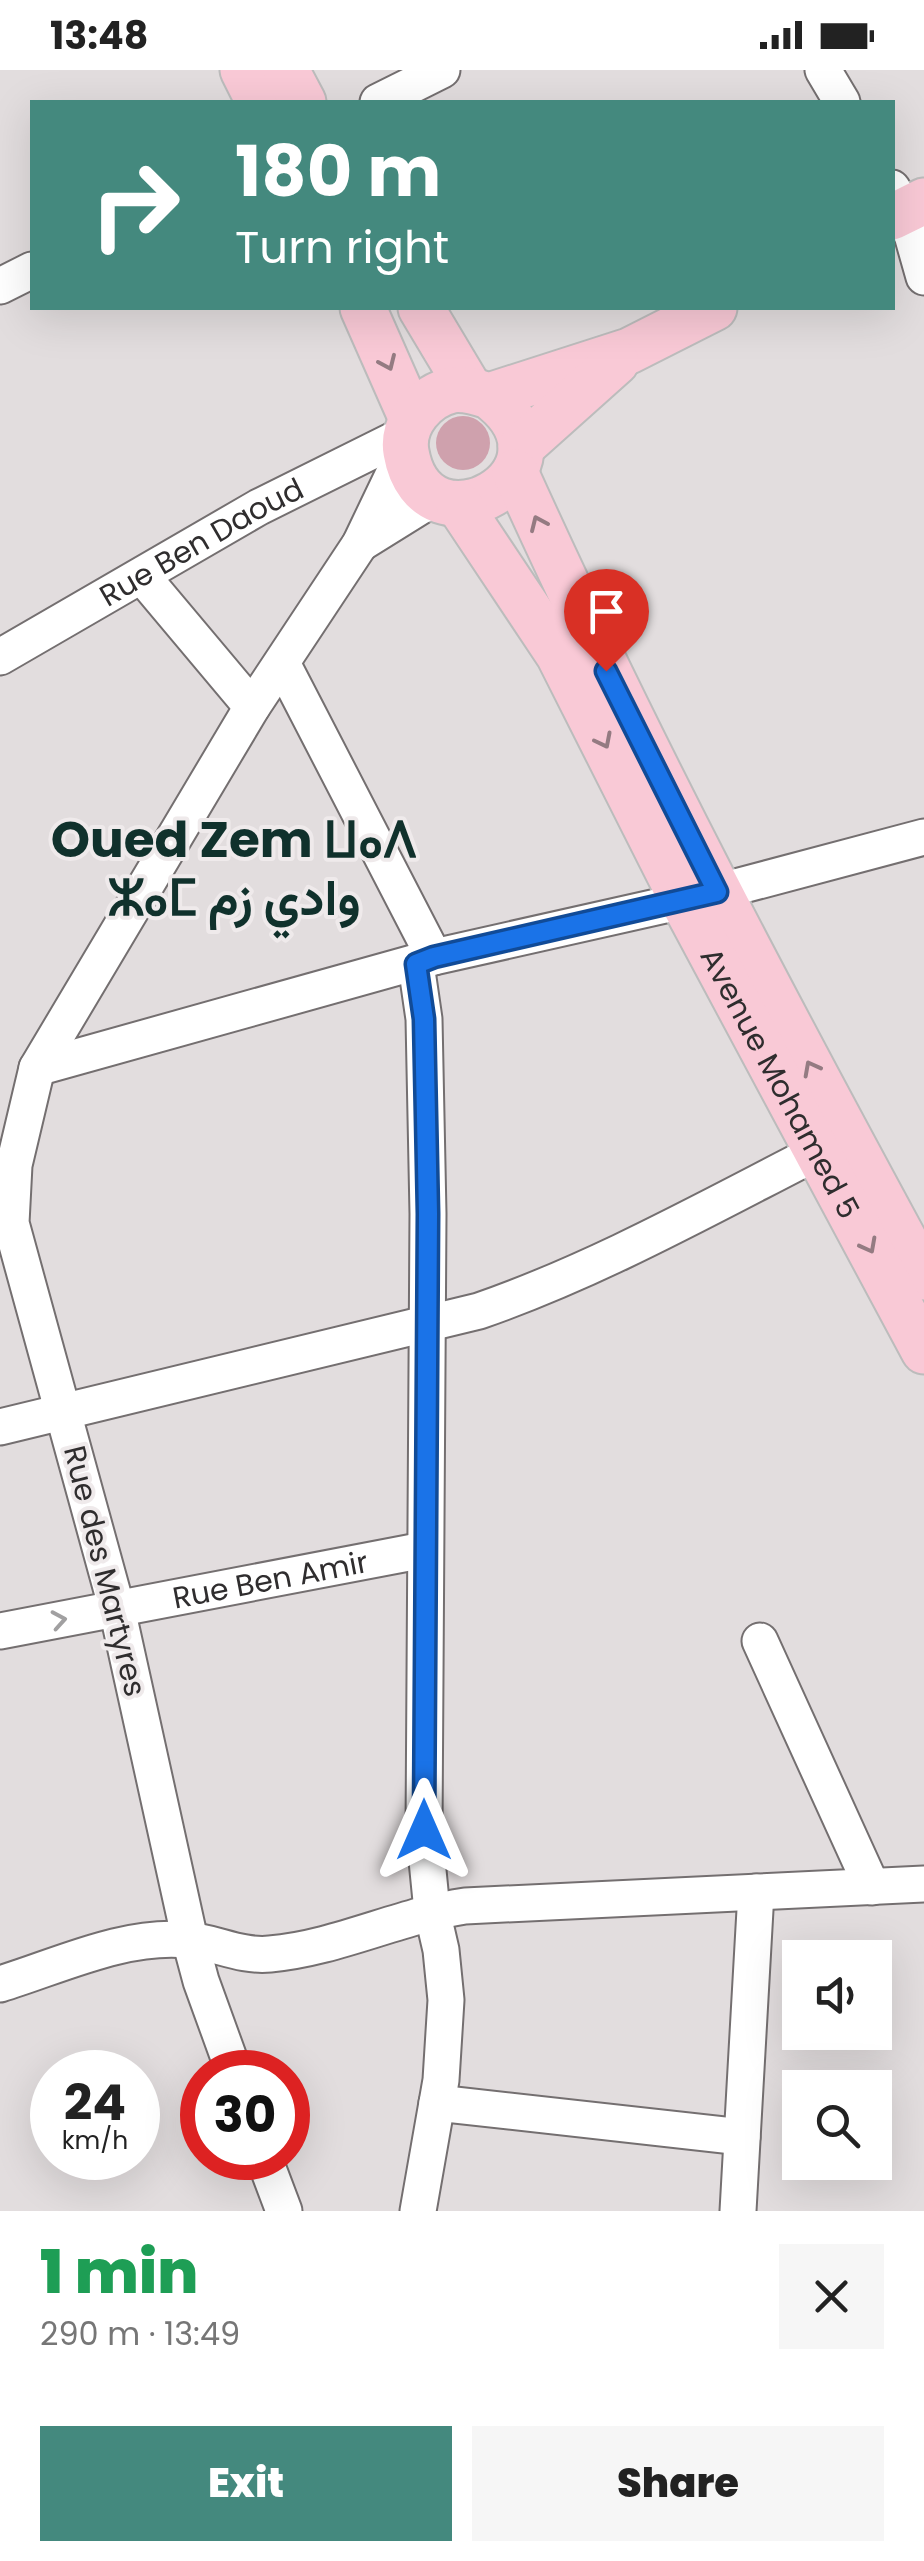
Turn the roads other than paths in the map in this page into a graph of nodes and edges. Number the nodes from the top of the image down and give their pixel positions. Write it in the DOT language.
graph roads {
  1 [pos="242,70"];
  2 [pos="286,70"];
  3 [pos="442,70"];
  4 [pos="823,70"];
  5 [pos="258,100"];
  6 [pos="302,100"];
  7 [pos="382,100"];
  8 [pos="841,100"];
  9 [pos="904,204"];
  10 [pos="30,271"];
  11 [pos="924,276"];
  12 [pos="0,286"];
  13 [pos="364,310"];
  14 [pos="422,310"];
  15 [pos="710,310"];
  16 [pos="629,350"];
  17 [pos="480,393"];
  18 [pos="408,434"];
  19 [pos="518,460"];
  20 [pos="447,501"];
  21 [pos="360,544"];
  22 [pos="142,576"];
  23 [pos="574,646"];
  24 [pos="2,651"];
  25 [pos="282,662"];
  26 [pos="252,707"];
  27 [pos="924,837"];
  28 [pos="700,896"];
  29 [pos="426,960"];
  30 [pos="37,1068"];
  31 [pos="833,1144"];
  32 [pos="924,1276"];
  33 [pos="427,1324"];
  34 [pos="924,1351"];
  35 [pos="65,1412"];
  36 [pos="0,1428"];
  37 [pos="424,1550"];
  38 [pos="117,1609"];
  39 [pos="0,1630"];
  40 [pos="760,1640"];
  41 [pos="924,1884"];
  42 [pos="872,1886"];
  43 [pos="756,1892"];
  44 [pos="432,1911"];
  45 [pos="190,1940"];
  46 [pos="0,1984"];
  47 [pos="227,2050"];
  48 [pos="437,2103"];
  49 [pos="742,2137"];
  50 [pos="272,2180"];
  51 [pos="284,2211"];
  52 [pos="418,2211"];
  53 [pos="738,2211"];
  1 -- 5 [label="main road"];
  2 -- 6 [label="main road"];
  3 -- 7 [label="street"];
  4 -- 8 [label="street"];
  9 -- 11 [label="street"];
  10 -- 12 [label="street"];
  13 -- 18 [label="main road, one-way"];
  14 -- 17 [label="main road"];
  15 -- 16 [label="main road"];
  16 -- 17 [label="main road"];
  16 -- 19 [label="main road"];
  17 -- 18 [label="main road"];
  17 -- 19 [label="main road"];
  18 -- 20 [label="main road"];
  18 -- 21 [label="street, Rue des Martyres"];
  18 -- 22 [label="street, Rue Ben Daoud"];
  19 -- 20 [label="main road"];
  23 -- 19 [label="main road, one-way"];
  20 -- 21 [label="street"];
  20 -- 23 [label="main road"];
  21 -- 25 [label="street, Rue des Martyres"];
  22 -- 24 [label="street, Rue Ben Daoud"];
  22 -- 26 [label="street"];
  23 -- 28 [label="main road, Avenue Mohamed 5"];
  25 -- 26 [label="street, Rue des Martyres"];
  25 -- 29 [label="street"];
  26 -- 30 [label="street, Rue des Martyres"];
  27 -- 28 [label="street"];
  28 -- 29 [label="street"];
  28 -- 31 [label="main road, Avenue Mohamed 5"];
  29 -- 30 [label="street"];
  29 -- 33 [label="street"];
  30 -- 35 [label="street, Rue des Martyres"];
  31 -- 32 [label="main road, Avenue Mohamed 5"];
  31 -- 33 [label="street"];
  31 -- 34 [label="main road, Avenue Mohamed 5, one-way"];
  33 -- 35 [label="street"];
  33 -- 37 [label="street"];
  35 -- 36 [label="street"];
  35 -- 38 [label="street, Rue des Martyres"];
  37 -- 38 [label="street, Rue Ben Amir"];
  37 -- 44 [label="street"];
  39 -- 38 [label="street, Rue Ben Amir, one-way"];
  38 -- 45 [label="street, Rue des Martyres"];
  40 -- 42 [label="street"];
  41 -- 42 [label="street"];
  42 -- 43 [label="street"];
  43 -- 44 [label="street"];
  43 -- 49 [label="street"];
  44 -- 45 [label="street"];
  44 -- 48 [label="street"];
  45 -- 46 [label="street"];
  45 -- 47 [label="street, Rue des Martyres"];
  48 -- 49 [label="street"];
  48 -- 52 [label="street"];
  49 -- 53 [label="street"];
  50 -- 51 [label="street"];
}
